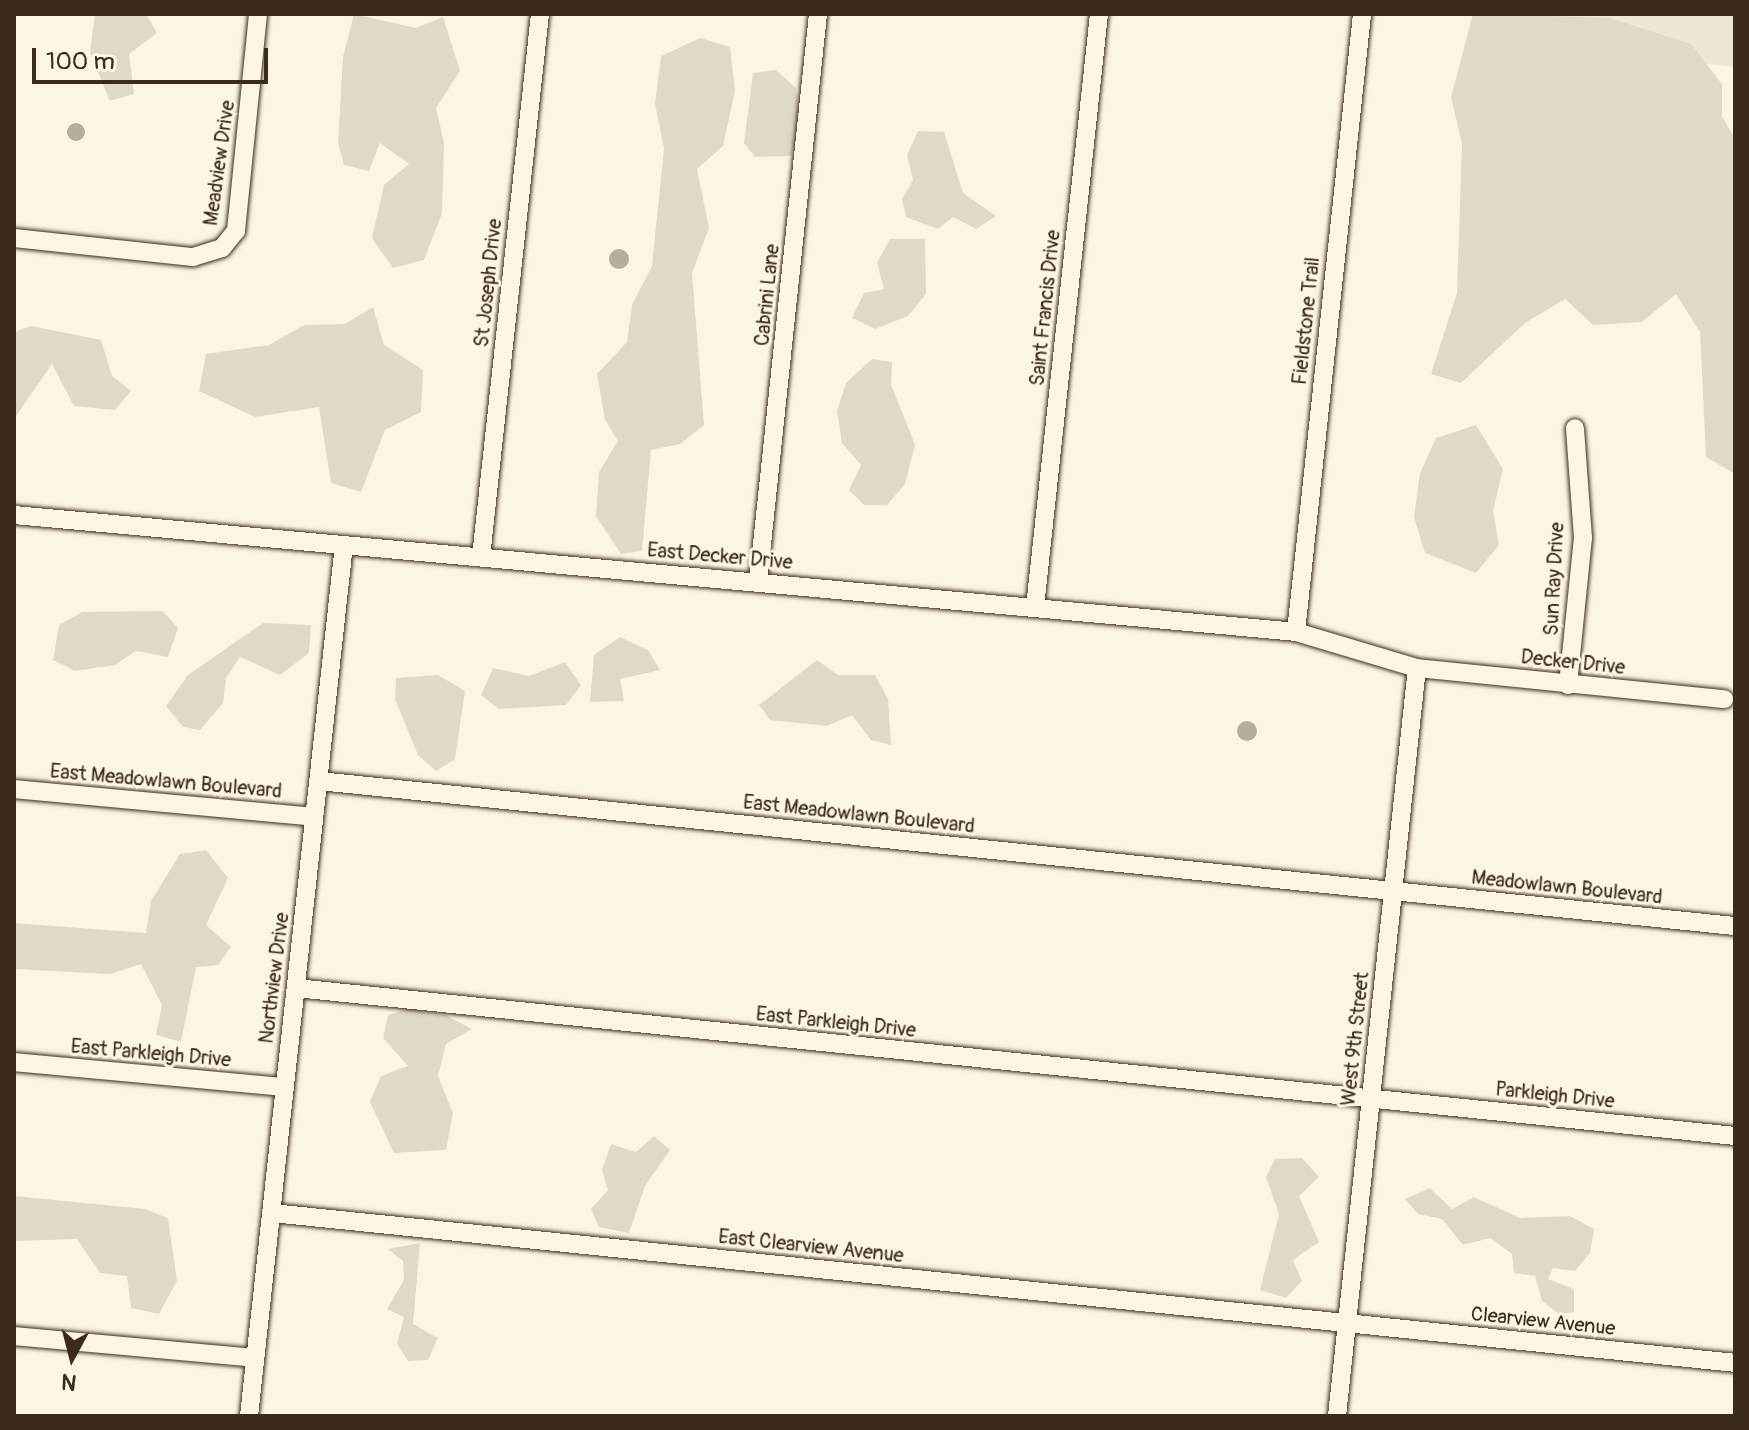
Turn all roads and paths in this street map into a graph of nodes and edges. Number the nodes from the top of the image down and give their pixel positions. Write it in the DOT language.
graph roads {
  1 [pos="258,14"];
  2 [pos="540,14"];
  3 [pos="818,14"];
  4 [pos="1099,14"];
  5 [pos="1362,14"];
  6 [pos="14,238"];
  7 [pos="1575,428"];
  8 [pos="14,515"];
  9 [pos="344,545"];
  10 [pos="481,557"];
  11 [pos="758,582"];
  12 [pos="1035,607"];
  13 [pos="1296,632"];
  14 [pos="1417,668"];
  15 [pos="1568,685"];
  16 [pos="1724,699"];
  17 [pos="319,781"];
  18 [pos="14,789"];
  19 [pos="314,817"];
  20 [pos="1394,890"];
  21 [pos="1735,926"];
  22 [pos="296,988"];
  23 [pos="14,1062"];
  24 [pos="284,1087"];
  25 [pos="1371,1099"];
  26 [pos="1735,1136"];
  27 [pos="272,1213"];
  28 [pos="1346,1323"];
  29 [pos="14,1336"];
  30 [pos="254,1358"];
  31 [pos="1735,1363"];
  32 [pos="249,1416"];
  33 [pos="1337,1416"];
  1 -- 6 [label="street, Meadview Drive"];
  2 -- 10 [label="street, St Joseph Drive"];
  3 -- 11 [label="street, Cabrini Lane"];
  4 -- 12 [label="street, Saint Francis Drive"];
  5 -- 13 [label="street, Fieldstone Trail"];
  7 -- 15 [label="street, Sun Ray Drive"];
  8 -- 9 [label="street, East Decker Drive"];
  9 -- 10 [label="street, East Decker Drive"];
  9 -- 17 [label="street, Northview Drive"];
  10 -- 11 [label="street, East Decker Drive"];
  11 -- 12 [label="street, East Decker Drive"];
  12 -- 13 [label="street, East Decker Drive"];
  13 -- 14 [label="street, East Decker Drive"];
  14 -- 15 [label="street, Decker Drive"];
  14 -- 20 [label="street, West 9th Street"];
  15 -- 16 [label="street, Decker Drive"];
  17 -- 19 [label="street, Northview Drive"];
  17 -- 20 [label="street, East Meadowlawn Boulevard"];
  18 -- 19 [label="street, East Meadowlawn Boulevard"];
  19 -- 22 [label="street, Northview Drive"];
  20 -- 21 [label="street, Meadowlawn Boulevard"];
  20 -- 25 [label="street, West 9th Street"];
  22 -- 24 [label="street, Northview Drive"];
  22 -- 25 [label="street, East Parkleigh Drive"];
  23 -- 24 [label="street, East Parkleigh Drive"];
  24 -- 27 [label="street, Northview Drive"];
  25 -- 26 [label="street, Parkleigh Drive"];
  25 -- 28 [label="street, West 9th Street"];
  27 -- 28 [label="street, East Clearview Avenue"];
  27 -- 30 [label="street, Northview Drive"];
  28 -- 31 [label="street, Clearview Avenue"];
  28 -- 33 [label="street, West 9th Street"];
  29 -- 30 [label="street"];
  30 -- 32 [label="street, Northview Drive"];
}
